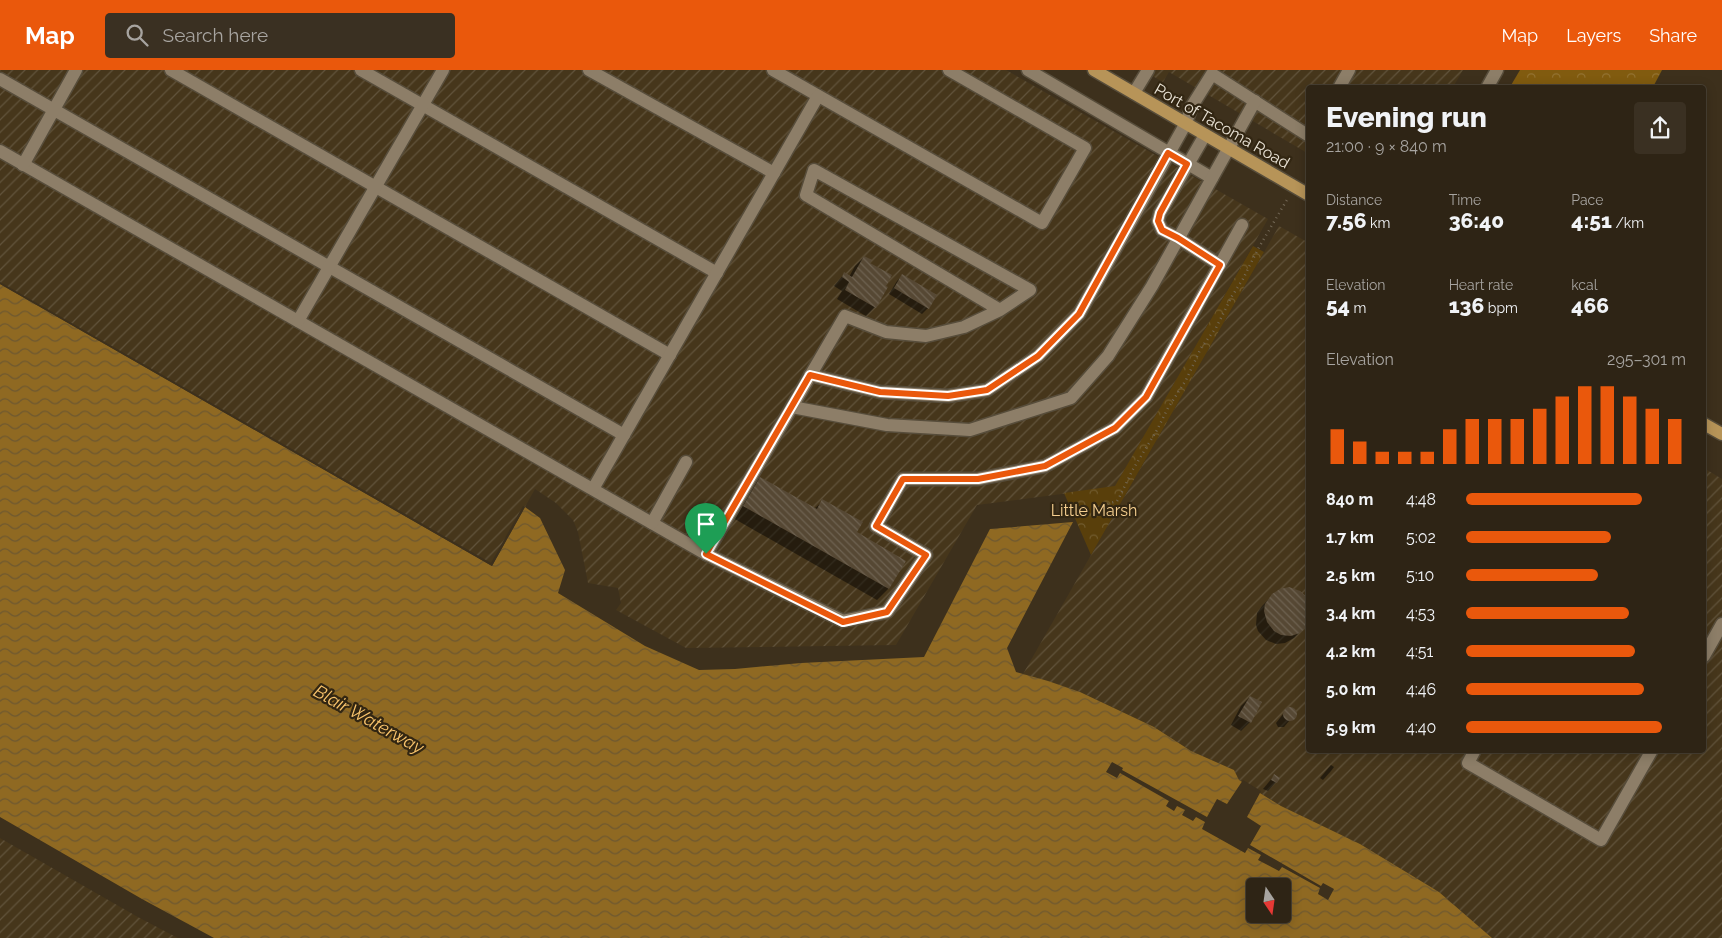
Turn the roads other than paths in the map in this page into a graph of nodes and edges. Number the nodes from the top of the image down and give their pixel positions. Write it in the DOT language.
graph roads {
  1 [pos="76,70"];
  2 [pos="171,70"];
  3 [pos="361,70"];
  4 [pos="442,70"];
  5 [pos="588,70"];
  6 [pos="773,70"];
  7 [pos="949,70"];
  8 [pos="1028,70"];
  9 [pos="1094,70"];
  10 [pos="1148,70"];
  11 [pos="1349,70"];
  12 [pos="1497,70"];
  13 [pos="1213,72"];
  14 [pos="0,79"];
  15 [pos="1341,85"];
  16 [pos="1489,85"];
  17 [pos="1134,93"];
  18 [pos="818,96"];
  19 [pos="1254,101"];
  20 [pos="422,105"];
  21 [pos="54,110"];
  22 [pos="1186,123"];
  23 [pos="1306,134"];
  24 [pos="1205,135"];
  25 [pos="1228,148"];
  26 [pos="0,151"];
  27 [pos="1168,153"];
  28 [pos="23,164"];
  29 [pos="1187,164"];
  30 [pos="774,173"];
  31 [pos="1212,178"];
  32 [pos="375,187"];
  33 [pos="1306,193"];
  34 [pos="1242,225"];
  35 [pos="1178,238"];
  36 [pos="1220,265"];
  37 [pos="330,267"];
  38 [pos="717,273"];
  39 [pos="1000,310"];
  40 [pos="298,321"];
  41 [pos="670,354"];
  42 [pos="810,375"];
  43 [pos="792,407"];
  44 [pos="1706,425"];
  45 [pos="1722,434"];
  46 [pos="624,435"];
  47 [pos="686,462"];
  48 [pos="593,489"];
  49 [pos="652,523"];
  50 [pos="706,554"];
  51 [pos="1722,624"];
  52 [pos="1706,652"];
  53 [pos="1473,753"];
  54 [pos="1650,753"];
  1 -- 21 [label="street"];
  2 -- 32 [label="street"];
  3 -- 20 [label="street"];
  4 -- 20 [label="street"];
  5 -- 30 [label="street"];
  6 -- 18 [label="street"];
  7 -- 18 [label="street"];
  8 -- 27 [label="street"];
  9 -- 17 [label="main road, Port of Tacoma Road"];
  10 -- 17 [label="street"];
  11 -- 15 [label="street"];
  12 -- 16 [label="street"];
  13 -- 19 [label="street"];
  13 -- 22 [label="street"];
  14 -- 21 [label="street"];
  17 -- 22 [label="main road, Port of Tacoma Road"];
  18 -- 30 [label="street"];
  19 -- 23 [label="street"];
  19 -- 25 [label="street"];
  20 -- 32 [label="street"];
  20 -- 38 [label="street"];
  21 -- 28 [label="street"];
  21 -- 37 [label="street"];
  22 -- 24 [label="main road, Port of Tacoma Road"];
  22 -- 27 [label="street"];
  24 -- 25 [label="main road, Port of Tacoma Road"];
  24 -- 29 [label="street"];
  25 -- 31 [label="street"];
  25 -- 33 [label="main road, Port of Tacoma Road"];
  26 -- 28 [label="street"];
  27 -- 29 [label="street"];
  27 -- 42 [label="street"];
  28 -- 40 [label="street"];
  29 -- 31 [label="street"];
  29 -- 35 [label="street"];
  30 -- 38 [label="street"];
  31 -- 35 [label="street"];
  32 -- 37 [label="street"];
  32 -- 41 [label="street"];
  34 -- 36 [label="street"];
  35 -- 36 [label="street"];
  35 -- 43 [label="street"];
  36 -- 50 [label="street"];
  37 -- 40 [label="street"];
  37 -- 46 [label="street"];
  38 -- 41 [label="street"];
  39 -- 39 [label="street"];
  39 -- 42 [label="street"];
  40 -- 48 [label="street"];
  41 -- 46 [label="street"];
  42 -- 43 [label="street"];
  43 -- 50 [label="street"];
  44 -- 45 [label="main road"];
  46 -- 48 [label="street"];
  47 -- 49 [label="street"];
  48 -- 49 [label="street"];
  49 -- 50 [label="street"];
  51 -- 52 [label="street"];
  53 -- 54 [label="street"];
}
